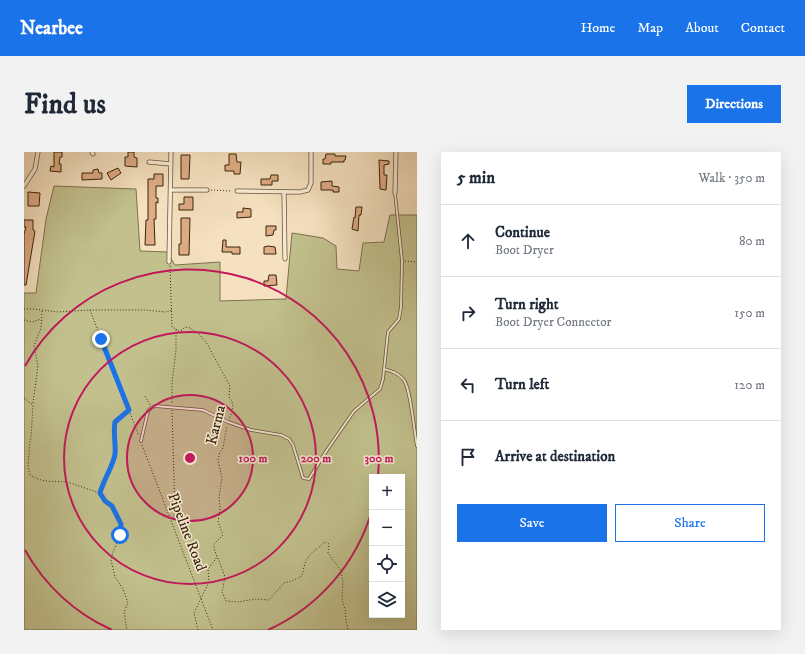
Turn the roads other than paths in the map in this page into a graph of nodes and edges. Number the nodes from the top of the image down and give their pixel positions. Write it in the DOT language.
graph roads {
  1 [pos="38,152"];
  2 [pos="171,152"];
  3 [pos="311,152"];
  4 [pos="396,152"];
  5 [pos="149,162"];
  6 [pos="171,164"];
  7 [pos="24,186"];
  8 [pos="171,190"];
  9 [pos="207,190"];
  10 [pos="237,191"];
  11 [pos="284,192"];
  12 [pos="396,193"];
  13 [pos="285,259"];
  14 [pos="169,262"];
  15 [pos="384,369"];
  16 [pos="141,441"];
  17 [pos="417,446"];
  1 -- 7 [label="street"];
  2 -- 6 [label="street"];
  3 -- 11 [label="street"];
  4 -- 12 [label="street"];
  5 -- 6 [label="street"];
  6 -- 8 [label="street"];
  8 -- 9 [label="street"];
  8 -- 14 [label="street"];
  10 -- 11 [label="street"];
  11 -- 13 [label="street"];
  12 -- 15 [label="lane"];
  15 -- 16 [label="lane"];
  15 -- 17 [label="lane"];
}
